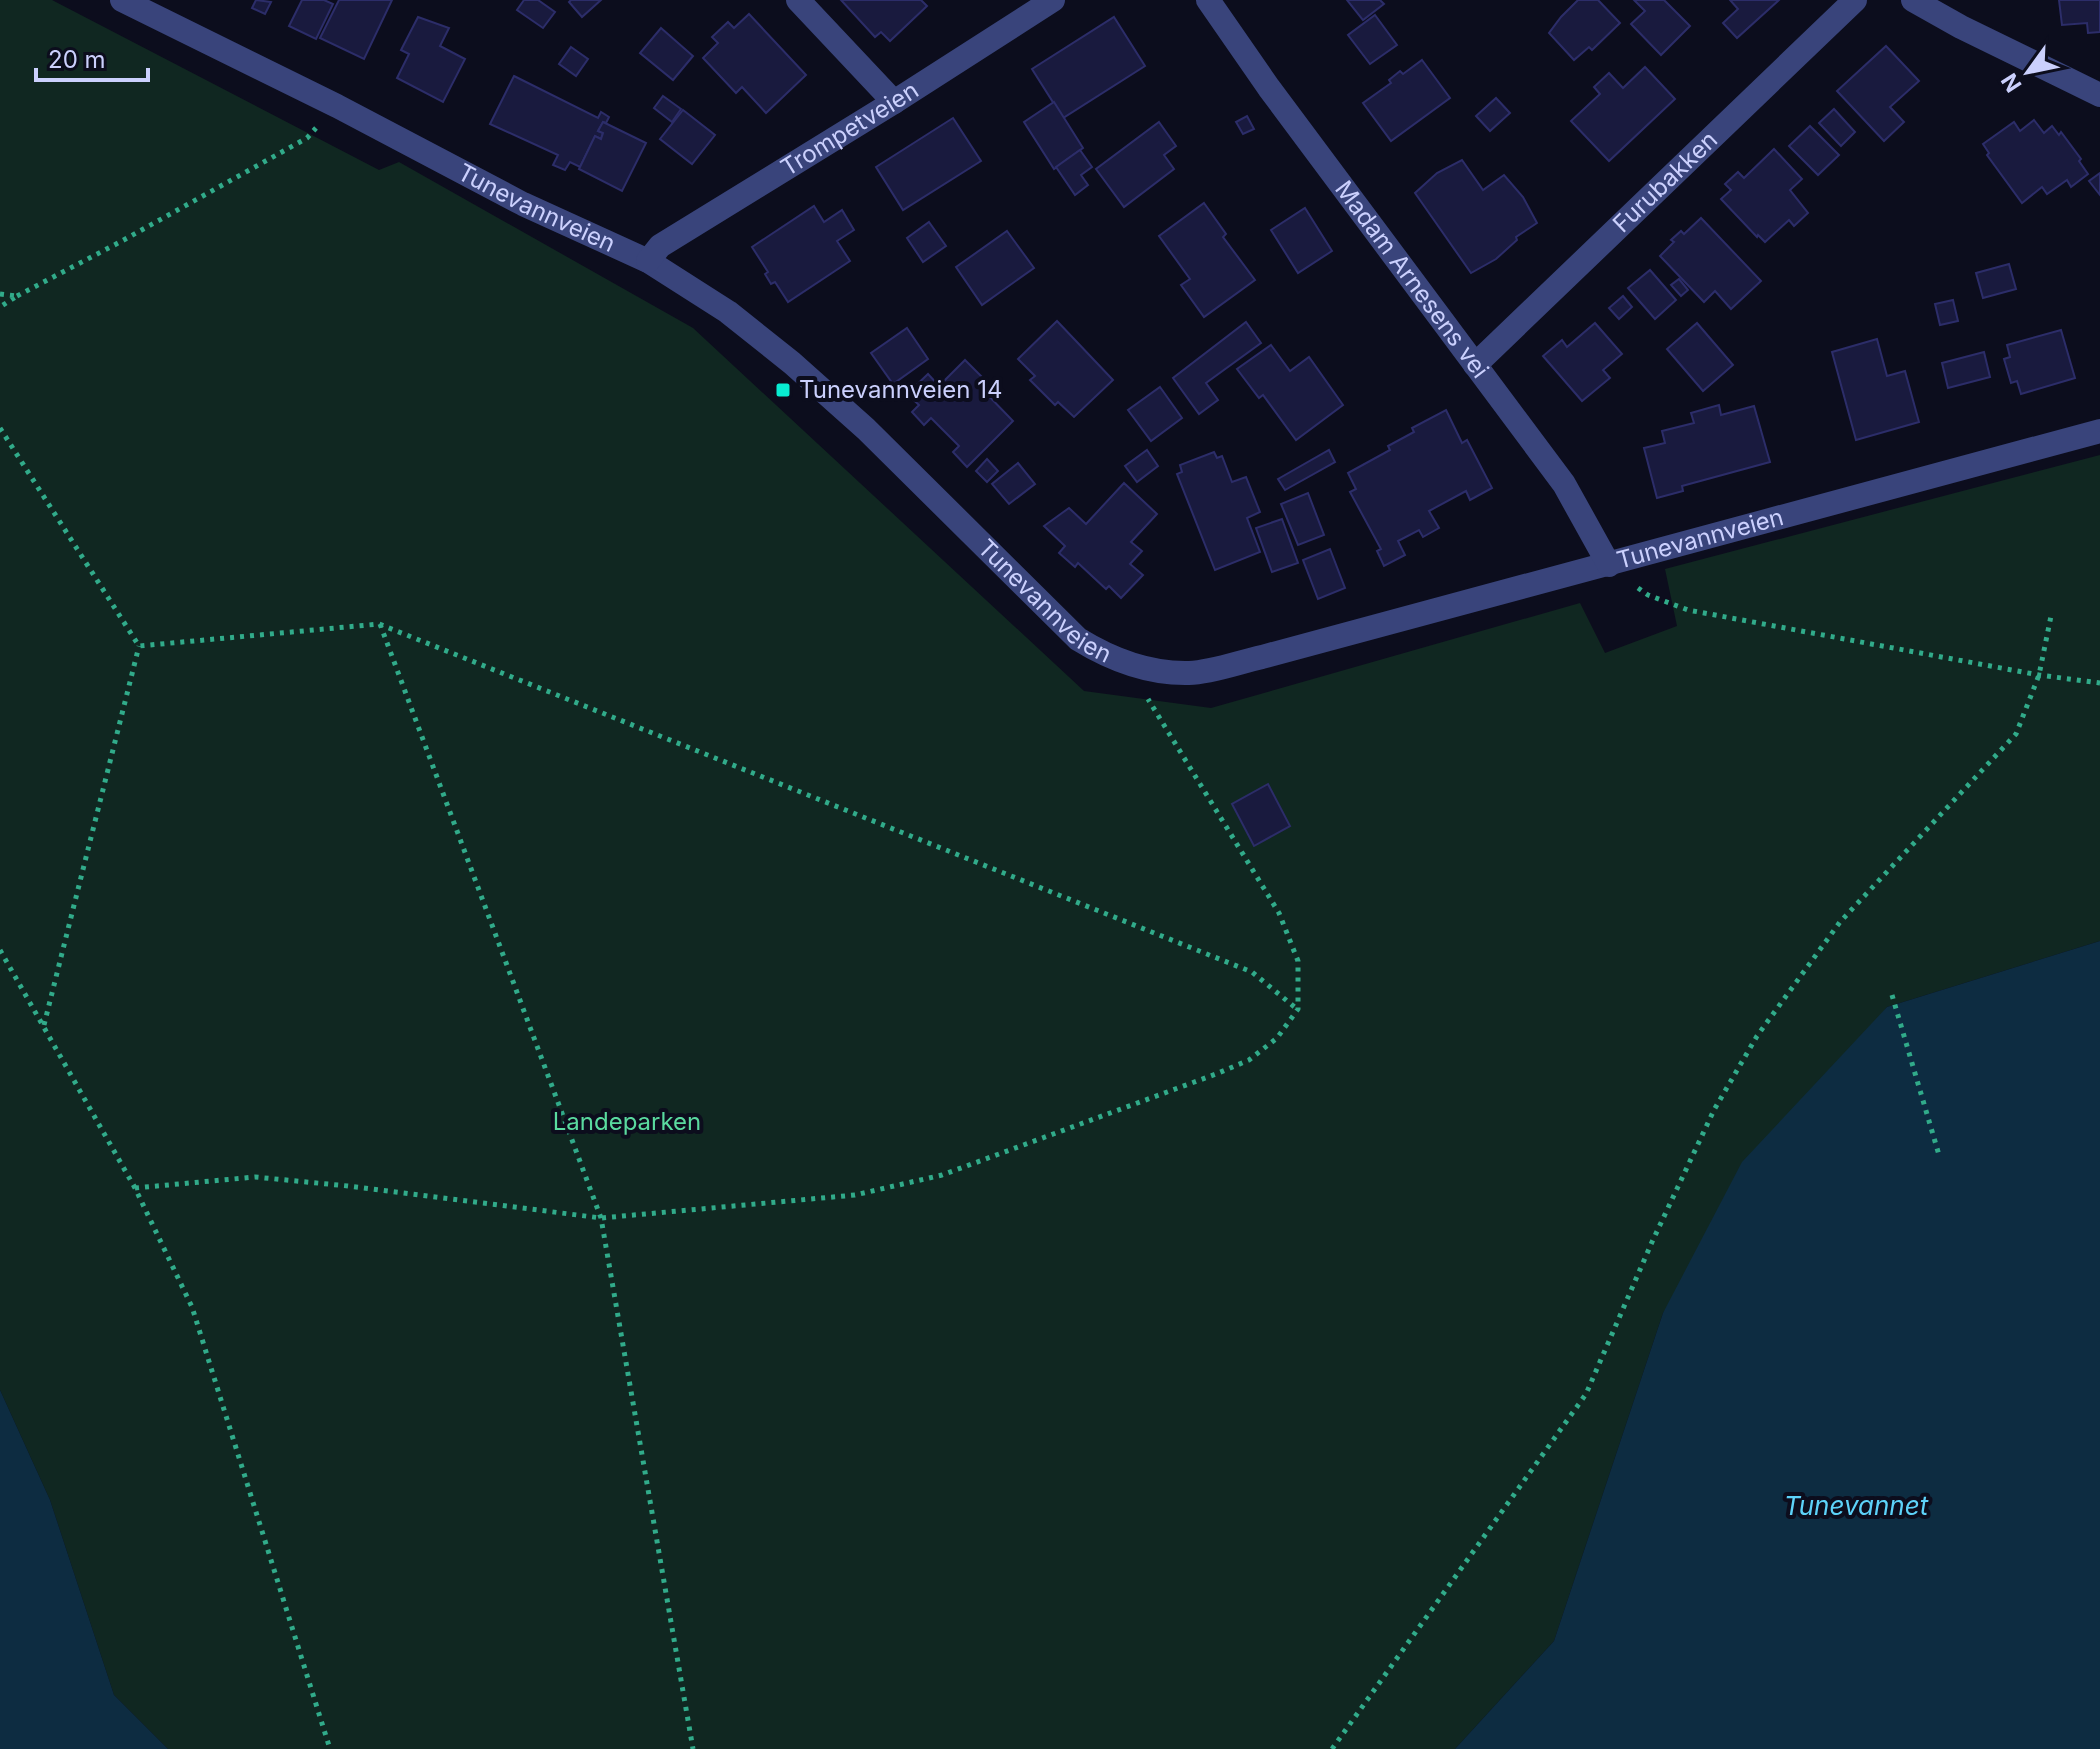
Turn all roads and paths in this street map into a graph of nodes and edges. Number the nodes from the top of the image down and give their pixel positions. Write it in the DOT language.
graph roads {
  1 [pos="122,0"];
  2 [pos="798,0"];
  3 [pos="1053,0"];
  4 [pos="1208,0"];
  5 [pos="1855,0"];
  6 [pos="1913,0"];
  7 [pos="2100,95"];
  8 [pos="894,102"];
  9 [pos="337,106"];
  10 [pos="648,261"];
  11 [pos="0,294"];
  12 [pos="17,296"];
  13 [pos="0,307"];
  14 [pos="1475,365"];
  15 [pos="0,428"];
  16 [pos="2100,431"];
  17 [pos="1609,565"];
  18 [pos="2051,616"];
  19 [pos="379,624"];
  20 [pos="139,646"];
  21 [pos="1126,663"];
  22 [pos="2039,675"];
  23 [pos="2100,683"];
  24 [pos="0,950"];
  25 [pos="1892,995"];
  26 [pos="1298,1009"];
  27 [pos="44,1027"];
  28 [pos="1939,1155"];
  29 [pos="135,1188"];
  30 [pos="601,1218"];
  31 [pos="330,1749"];
  32 [pos="693,1749"];
  33 [pos="1332,1749"];
  1 -- 9 [label="street, Tunevannveien"];
  2 -- 8 [label="street"];
  3 -- 8 [label="street, Trompetveien"];
  4 -- 14 [label="street, Madam Arnesens vei"];
  5 -- 14 [label="street, Furubakken"];
  6 -- 7 [label="street"];
  8 -- 10 [label="street, Trompetveien"];
  9 -- 10 [label="street, Tunevannveien"];
  9 -- 12 [label="path"];
  10 -- 21 [label="street, Tunevannveien"];
  11 -- 12 [label="path"];
  12 -- 13 [label="path"];
  14 -- 17 [label="street, Madam Arnesens vei"];
  15 -- 20 [label="path"];
  16 -- 17 [label="street, Tunevannveien"];
  17 -- 21 [label="street, Tunevannveien"];
  17 -- 22 [label="path"];
  18 -- 22 [label="path"];
  19 -- 20 [label="path"];
  19 -- 26 [label="path"];
  19 -- 30 [label="path"];
  20 -- 27 [label="path"];
  21 -- 26 [label="path"];
  22 -- 23 [label="path"];
  22 -- 33 [label="path"];
  24 -- 27 [label="path"];
  25 -- 28 [label="path"];
  26 -- 30 [label="path"];
  27 -- 29 [label="path"];
  29 -- 30 [label="path"];
  29 -- 31 [label="path"];
  30 -- 32 [label="path"];
}
